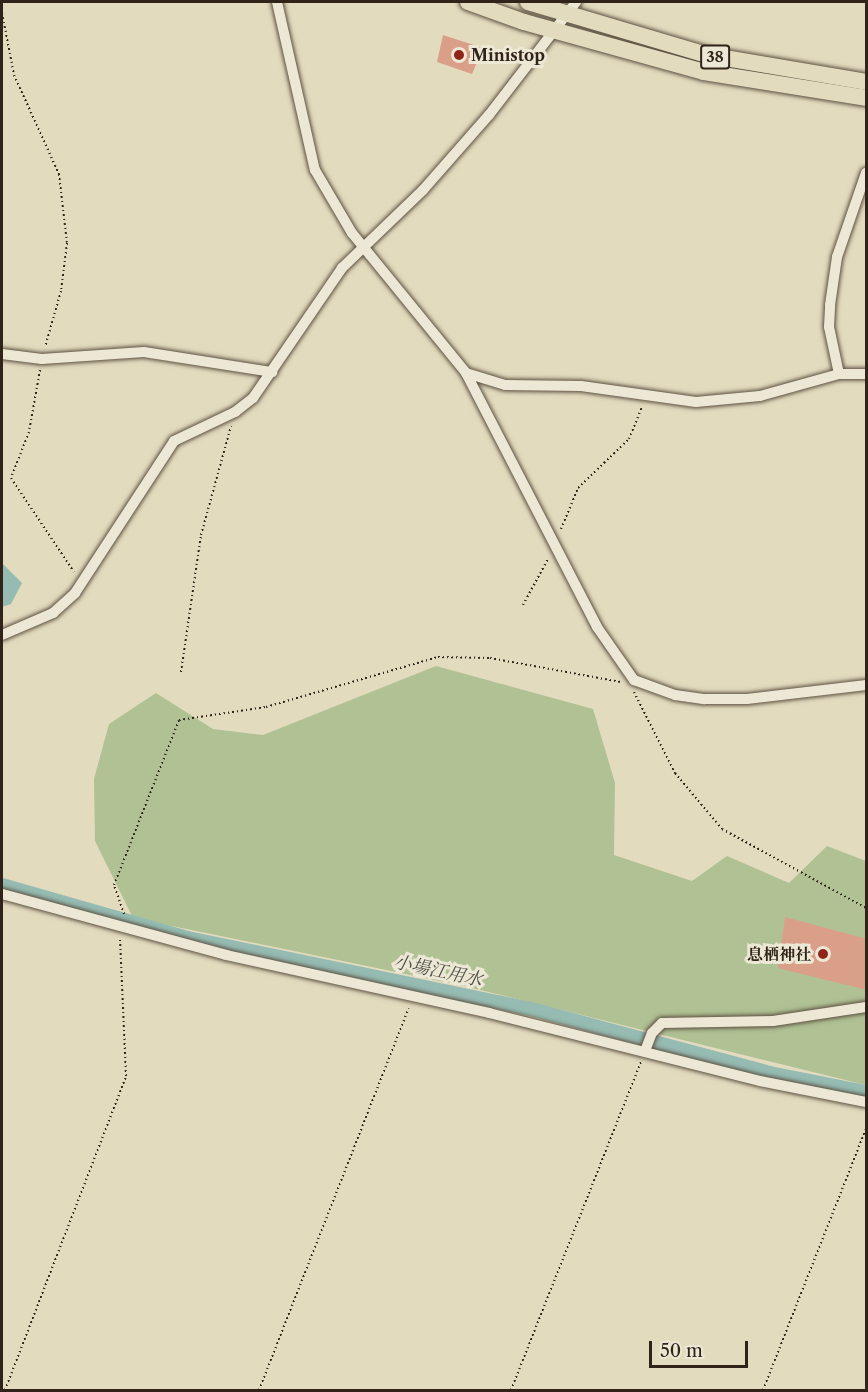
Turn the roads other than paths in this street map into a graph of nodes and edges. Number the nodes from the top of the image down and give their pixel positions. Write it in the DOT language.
graph roads {
  1 [pos="277,2"];
  2 [pos="468,2"];
  3 [pos="528,2"];
  4 [pos="572,8"];
  5 [pos="552,30"];
  6 [pos="867,82"];
  7 [pos="867,98"];
  8 [pos="867,173"];
  9 [pos="363,245"];
  10 [pos="2,354"];
  11 [pos="272,372"];
  12 [pos="466,373"];
  13 [pos="839,374"];
  14 [pos="867,374"];
  15 [pos="2,635"];
  16 [pos="867,685"];
  17 [pos="2,894"];
  18 [pos="867,1007"];
  19 [pos="646,1048"];
  20 [pos="867,1102"];
  1 -- 9 [label="street"];
  2 -- 5 [label="main road, 38"];
  3 -- 4 [label="main road, 38"];
  4 -- 5 [label="street"];
  4 -- 6 [label="main road, 38"];
  5 -- 7 [label="main road, 38"];
  5 -- 9 [label="street"];
  8 -- 13 [label="street"];
  9 -- 11 [label="street"];
  9 -- 12 [label="street"];
  10 -- 11 [label="street"];
  11 -- 15 [label="street"];
  12 -- 13 [label="street"];
  12 -- 16 [label="street"];
  13 -- 14 [label="street"];
  17 -- 19 [label="street"];
  18 -- 19 [label="street"];
  19 -- 20 [label="street"];
}
